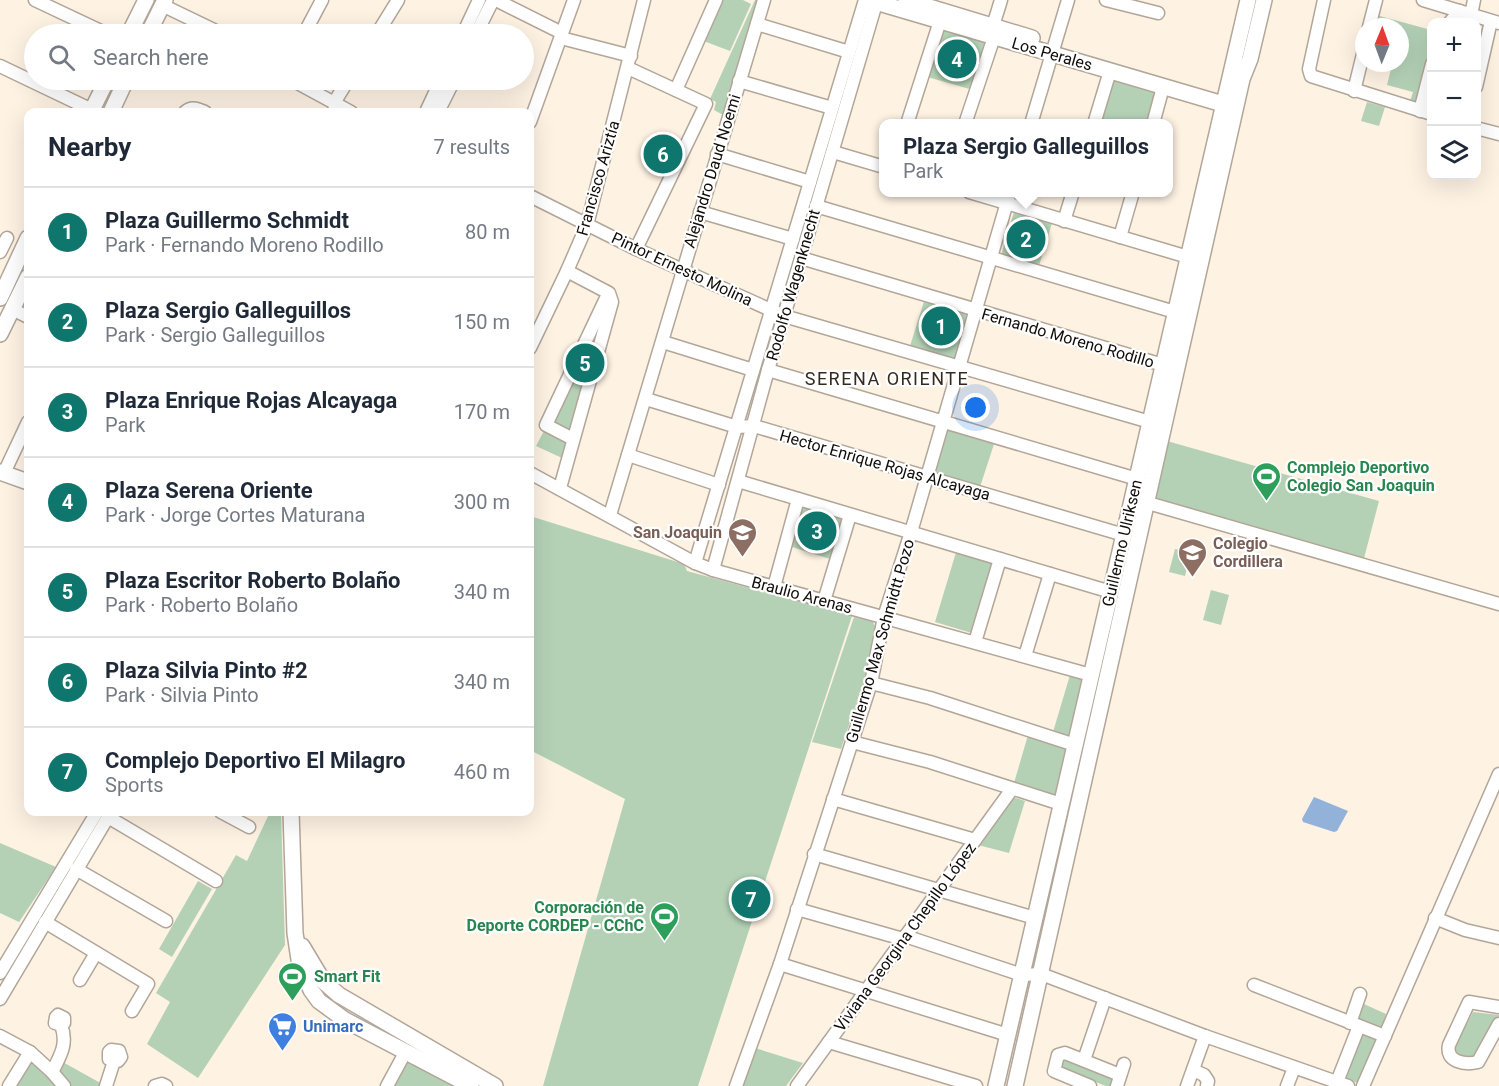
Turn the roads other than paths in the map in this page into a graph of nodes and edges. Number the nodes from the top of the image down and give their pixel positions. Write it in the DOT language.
graph roads {
  1 [pos="35,0"];
  2 [pos="146,0"];
  3 [pos="322,0"];
  4 [pos="398,0"];
  5 [pos="479,0"];
  6 [pos="495,0"];
  7 [pos="574,0"];
  8 [pos="644,0"];
  9 [pos="716,0"];
  10 [pos="764,0"];
  11 [pos="906,0"];
  12 [pos="1000,0"];
  13 [pos="1068,0"];
  14 [pos="1106,0"];
  15 [pos="1248,0"];
  16 [pos="1264,0"];
  17 [pos="1324,0"];
  18 [pos="1376,0"];
  19 [pos="1424,0"];
  20 [pos="1474,0"];
  21 [pos="872,1"];
  22 [pos="163,3"];
  23 [pos="937,10"];
  24 [pos="1158,13"];
  25 [pos="1465,13"];
  26 [pos="1371,18"];
  27 [pos="1457,18"];
  28 [pos="1495,22"];
  29 [pos="86,24"];
  30 [pos="134,24"];
  31 [pos="153,24"];
  32 [pos="203,24"];
  33 [pos="309,24"];
  34 [pos="382,24"];
  35 [pos="468,24"];
  36 [pos="482,24"];
  37 [pos="757,24"];
  38 [pos="993,31"];
  39 [pos="561,35"];
  40 [pos="1054,49"];
  41 [pos="849,52"];
  42 [pos="629,62"];
  43 [pos="0,66"];
  44 [pos="1110,71"];
  45 [pos="1359,72"];
  46 [pos="1430,72"];
  47 [pos="1480,72"];
  48 [pos="24,78"];
  49 [pos="739,81"];
  50 [pos="1163,87"];
  51 [pos="49,90"];
  52 [pos="102,90"];
  53 [pos="121,90"];
  54 [pos="306,90"];
  55 [pos="341,90"];
  56 [pos="436,90"];
  57 [pos="449,90"];
  58 [pos="676,90"];
  59 [pos="1354,91"];
  60 [pos="1230,101"];
  61 [pos="86,108"];
  62 [pos="93,108"];
  63 [pos="113,108"];
  64 [pos="333,108"];
  65 [pos="334,108"];
  66 [pos="428,108"];
  67 [pos="440,108"];
  68 [pos="832,108"];
  69 [pos="534,111"];
  70 [pos="1426,112"];
  71 [pos="908,119"];
  72 [pos="966,119"];
  73 [pos="1032,119"];
  74 [pos="1095,119"];
  75 [pos="1154,119"];
  76 [pos="1481,129"];
  77 [pos="1499,134"];
  78 [pos="833,152"];
  79 [pos="717,154"];
  80 [pos="879,166"];
  81 [pos="810,182"];
  82 [pos="1072,197"];
  83 [pos="1131,197"];
  84 [pos="534,198"];
  85 [pos="1008,198"];
  86 [pos="816,206"];
  87 [pos="700,212"];
  88 [pos="1065,221"];
  89 [pos="587,225"];
  90 [pos="1120,237"];
  91 [pos="7,238"];
  92 [pos="793,239"];
  93 [pos="24,247"];
  94 [pos="636,249"];
  95 [pos="0,252"];
  96 [pos="1188,257"];
  97 [pos="801,258"];
  98 [pos="992,258"];
  99 [pos="682,270"];
  100 [pos="567,271"];
  101 [pos="24,286"];
  102 [pos="609,293"];
  103 [pos="0,298"];
  104 [pos="12,309"];
  105 [pos="771,311"];
  106 [pos="976,311"];
  107 [pos="1175,312"];
  108 [pos="24,315"];
  109 [pos="784,316"];
  110 [pos="0,334"];
  111 [pos="534,340"];
  112 [pos="663,342"];
  113 [pos="1163,365"];
  114 [pos="959,366"];
  115 [pos="753,370"];
  116 [pos="768,370"];
  117 [pos="646,399"];
  118 [pos="942,422"];
  119 [pos="1150,422"];
  120 [pos="754,426"];
  121 [pos="736,427"];
  122 [pos="24,430"];
  123 [pos="573,439"];
  124 [pos="628,455"];
  125 [pos="2,473"];
  126 [pos="534,474"];
  127 [pos="927,478"];
  128 [pos="1137,479"];
  129 [pos="24,481"];
  130 [pos="738,482"];
  131 [pos="719,485"];
  132 [pos="560,488"];
  133 [pos="798,499"];
  134 [pos="1148,503"];
  135 [pos="610,515"];
  136 [pos="850,515"];
  137 [pos="911,532"];
  138 [pos="1124,535"];
  139 [pos="1000,559"];
  140 [pos="695,563"];
  141 [pos="713,570"];
  142 [pos="1050,574"];
  143 [pos="774,587"];
  144 [pos="1111,592"];
  145 [pos="824,601"];
  146 [pos="1499,604"];
  147 [pos="884,617"];
  148 [pos="975,642"];
  149 [pos="1025,656"];
  150 [pos="1091,675"];
  151 [pos="871,683"];
  152 [pos="852,742"];
  153 [pos="1075,745"];
  154 [pos="1499,774"];
  155 [pos="1012,789"];
  156 [pos="833,799"];
  157 [pos="1061,804"];
  158 [pos="103,816"];
  159 [pos="103,816"];
  160 [pos="110,816"];
  161 [pos="228,816"];
  162 [pos="291,816"];
  163 [pos="249,827"];
  164 [pos="975,840"];
  165 [pos="814,854"];
  166 [pos="76,869"];
  167 [pos="216,881"];
  168 [pos="940,889"];
  169 [pos="797,909"];
  170 [pos="1035,918"];
  171 [pos="1435,918"];
  172 [pos="166,921"];
  173 [pos="45,922"];
  174 [pos="295,933"];
  175 [pos="904,937"];
  176 [pos="1499,939"];
  177 [pos="5,952"];
  178 [pos="96,953"];
  179 [pos="780,964"];
  180 [pos="0,973"];
  181 [pos="1041,974"];
  182 [pos="1022,975"];
  183 [pos="80,980"];
  184 [pos="1254,985"];
  185 [pos="867,989"];
  186 [pos="1360,994"];
  187 [pos="1105,998"];
  188 [pos="0,999"];
  189 [pos="1499,1007"];
  190 [pos="132,1011"];
  191 [pos="1499,1024"];
  192 [pos="62,1025"];
  193 [pos="1355,1025"];
  194 [pos="1008,1035"];
  195 [pos="0,1036"];
  196 [pos="1205,1036"];
  197 [pos="1385,1036"];
  198 [pos="829,1042"];
  199 [pos="406,1051"];
  200 [pos="30,1052"];
  201 [pos="1084,1060"];
  202 [pos="114,1061"];
  203 [pos="1294,1068"];
  204 [pos="1193,1070"];
  205 [pos="52,1072"];
  206 [pos="1120,1075"];
  207 [pos="1342,1084"];
  208 [pos="9,1086"];
  209 [pos="64,1086"];
  210 [pos="106,1086"];
  211 [pos="156,1086"];
  212 [pos="166,1086"];
  213 [pos="387,1086"];
  214 [pos="471,1086"];
  215 [pos="495,1086"];
  216 [pos="736,1086"];
  217 [pos="797,1086"];
  218 [pos="976,1086"];
  219 [pos="996,1086"];
  220 [pos="1015,1086"];
  221 [pos="1090,1086"];
  222 [pos="1187,1086"];
  223 [pos="1207,1086"];
  224 [pos="1287,1086"];
  225 [pos="1363,1086"];
  1 -- 29 [label="street"];
  2 -- 30 [label="main road"];
  3 -- 33 [label="street"];
  4 -- 34 [label="street"];
  5 -- 35 [label="street"];
  6 -- 36 [label="street"];
  6 -- 39 [label="street"];
  7 -- 39 [label="street"];
  8 -- 42 [label="street, Francisco Ariztía"];
  9 -- 58 [label="street"];
  10 -- 37 [label="street, Alejandro Daud Noemi"];
  11 -- 23 [label="main road, Los Perales"];
  12 -- 38 [label="street"];
  13 -- 40 [label="street"];
  14 -- 24 [label="street"];
  15 -- 60 [label="main road, Guillermo Ulriksen"];
  16 -- 60 [label="main road, Guillermo Ulriksen"];
  17 -- 59 [label="street"];
  18 -- 26 [label="street"];
  19 -- 25 [label="street"];
  20 -- 25 [label="street"];
  21 -- 23 [label="main road, Los Perales"];
  21 -- 41 [label="street, Rodolfo Wagenknecht"];
  21 -- 78 [label="street, Rodolfo Wagenknecht"];
  22 -- 31 [label="main road"];
  22 -- 32 [label="street"];
  23 -- 38 [label="main road, Los Perales"];
  23 -- 71 [label="street"];
  25 -- 27 [label="street"];
  25 -- 28 [label="street"];
  28 -- 47 [label="street"];
  37 -- 41 [label="street"];
  37 -- 49 [label="street, Alejandro Daud Noemi"];
  38 -- 40 [label="main road, Los Perales"];
  38 -- 72 [label="street"];
  39 -- 42 [label="street"];
  39 -- 69 [label="street"];
  40 -- 44 [label="main road, Los Perales"];
  40 -- 60 [label="main road, Los Perales"];
  40 -- 73 [label="street"];
  41 -- 68 [label="street, Rodolfo Wagenknecht"];
  42 -- 58 [label="street"];
  42 -- 89 [label="street, Francisco Ariztía"];
  43 -- 48 [label="street"];
  44 -- 50 [label="main road, Los Perales"];
  44 -- 74 [label="street"];
  45 -- 59 [label="street"];
  46 -- 70 [label="street"];
  49 -- 68 [label="street"];
  49 -- 79 [label="street, Alejandro Daud Noemi"];
  50 -- 60 [label="main road, Los Perales"];
  50 -- 75 [label="street"];
  51 -- 61 [label="street"];
  52 -- 62 [label="main road"];
  53 -- 63 [label="main road"];
  54 -- 64 [label="street"];
  55 -- 65 [label="street"];
  56 -- 66 [label="street"];
  57 -- 67 [label="street"];
  58 -- 94 [label="street"];
  59 -- 70 [label="street"];
  60 -- 96 [label="main road, Guillermo Ulriksen"];
  60 -- 134 [label="main road, Guillermo Ulriksen"];
  68 -- 81 [label="street, Rodolfo Wagenknecht"];
  76 -- 77 [label="street"];
  78 -- 80 [label="street"];
  78 -- 86 [label="street, Rodolfo Wagenknecht"];
  79 -- 81 [label="street"];
  79 -- 87 [label="street, Alejandro Daud Noemi"];
  81 -- 92 [label="street, Rodolfo Wagenknecht"];
  82 -- 88 [label="street"];
  83 -- 90 [label="street"];
  84 -- 89 [label="street, Pintor Ernesto Molina"];
  85 -- 88 [label="street"];
  85 -- 98 [label="street, Guillermo Max Schmidtt Pozo"];
  86 -- 97 [label="street, Rodolfo Wagenknecht"];
  86 -- 98 [label="street"];
  87 -- 92 [label="street"];
  87 -- 99 [label="street, Alejandro Daud Noemi"];
  88 -- 90 [label="street"];
  89 -- 94 [label="street, Pintor Ernesto Molina"];
  89 -- 100 [label="street, Francisco Ariztía"];
  90 -- 96 [label="street"];
  91 -- 95 [label="street"];
  92 -- 105 [label="street, Rodolfo Wagenknecht"];
  93 -- 103 [label="main road"];
  94 -- 99 [label="street, Pintor Ernesto Molina"];
  96 -- 107 [label="main road, Guillermo Ulriksen"];
  97 -- 106 [label="street, Fernando Moreno Rodillo"];
  97 -- 109 [label="street, Rodolfo Wagenknecht"];
  98 -- 106 [label="street, Guillermo Max Schmidtt Pozo"];
  98 -- 107 [label="street"];
  99 -- 105 [label="street, Pintor Ernesto Molina"];
  99 -- 112 [label="street, Alejandro Daud Noemi"];
  100 -- 102 [label="street"];
  100 -- 111 [label="street, Francisco Ariztía"];
  101 -- 104 [label="main road"];
  102 -- 123 [label="street"];
  102 -- 123 [label="street"];
  104 -- 108 [label="street"];
  104 -- 110 [label="main road"];
  105 -- 109 [label="street, Pintor Ernesto Molina"];
  105 -- 115 [label="street, Rodolfo Wagenknecht"];
  106 -- 113 [label="street, Fernando Moreno Rodillo"];
  106 -- 114 [label="street, Guillermo Max Schmidtt Pozo"];
  107 -- 113 [label="main road, Guillermo Ulriksen"];
  109 -- 114 [label="street, Pintor Ernesto Molina"];
  109 -- 116 [label="street, Rodolfo Wagenknecht"];
  112 -- 115 [label="street"];
  112 -- 117 [label="street, Alejandro Daud Noemi"];
  113 -- 119 [label="main road, Guillermo Ulriksen"];
  114 -- 118 [label="street, Guillermo Max Schmidtt Pozo"];
  114 -- 119 [label="street, Pintor Ernesto Molina"];
  115 -- 121 [label="street, Rodolfo Wagenknecht"];
  116 -- 118 [label="street"];
  116 -- 120 [label="street, Rodolfo Wagenknecht"];
  117 -- 121 [label="street, Hector Enrique Rojas Alcayaga"];
  117 -- 124 [label="street, Alejandro Daud Noemi"];
  118 -- 127 [label="street, Guillermo Max Schmidtt Pozo"];
  118 -- 128 [label="street"];
  119 -- 128 [label="main road, Guillermo Ulriksen"];
  120 -- 121 [label="street, Hector Enrique Rojas Alcayaga"];
  120 -- 127 [label="street, Hector Enrique Rojas Alcayaga"];
  120 -- 130 [label="street, Rodolfo Wagenknecht"];
  121 -- 131 [label="street, Rodolfo Wagenknecht"];
  122 -- 125 [label="street"];
  123 -- 132 [label="street"];
  124 -- 131 [label="street"];
  124 -- 135 [label="street, Alejandro Daud Noemi"];
  125 -- 129 [label="main road"];
  126 -- 132 [label="street, Braulio Arenas"];
  127 -- 137 [label="street, Guillermo Max Schmidtt Pozo"];
  127 -- 138 [label="street, Hector Enrique Rojas Alcayaga"];
  128 -- 138 [label="main road, Guillermo Ulriksen"];
  130 -- 133 [label="street"];
  130 -- 141 [label="street, Rodolfo Wagenknecht"];
  131 -- 140 [label="street, Rodolfo Wagenknecht"];
  132 -- 135 [label="street, Braulio Arenas"];
  133 -- 136 [label="street"];
  133 -- 143 [label="street"];
  134 -- 146 [label="street"];
  134 -- 181 [label="main road, Guillermo Ulriksen"];
  135 -- 140 [label="street, Braulio Arenas"];
  136 -- 137 [label="street"];
  136 -- 145 [label="street"];
  137 -- 139 [label="street"];
  137 -- 147 [label="street, Guillermo Max Schmidtt Pozo"];
  138 -- 144 [label="main road, Guillermo Ulriksen"];
  139 -- 142 [label="street"];
  139 -- 148 [label="street"];
  140 -- 141 [label="street, Braulio Arenas"];
  141 -- 143 [label="street, Braulio Arenas"];
  142 -- 144 [label="street"];
  142 -- 149 [label="street"];
  143 -- 145 [label="street, Braulio Arenas"];
  144 -- 150 [label="main road, Guillermo Ulriksen"];
  145 -- 147 [label="street, Braulio Arenas"];
  147 -- 148 [label="street, Braulio Arenas"];
  147 -- 151 [label="street, Guillermo Max Schmidtt Pozo"];
  148 -- 149 [label="street, Braulio Arenas"];
  149 -- 150 [label="street, Braulio Arenas"];
  150 -- 153 [label="main road, Guillermo Ulriksen"];
  151 -- 152 [label="street, Guillermo Max Schmidtt Pozo"];
  151 -- 153 [label="street"];
  152 -- 155 [label="street"];
  152 -- 156 [label="street, Guillermo Max Schmidtt Pozo"];
  153 -- 157 [label="main road, Guillermo Ulriksen"];
  154 -- 171 [label="street"];
  155 -- 157 [label="street"];
  155 -- 164 [label="street, Viviana Georgina Chepillo López"];
  156 -- 164 [label="street"];
  156 -- 165 [label="street, Guillermo Max Schmidtt Pozo"];
  157 -- 170 [label="main road, Guillermo Ulriksen"];
  158 -- 166 [label="street"];
  159 -- 177 [label="street"];
  160 -- 167 [label="street"];
  161 -- 163 [label="street"];
  162 -- 174 [label="main road"];
  164 -- 168 [label="street, Viviana Georgina Chepillo López"];
  165 -- 168 [label="street"];
  165 -- 169 [label="street, Guillermo Max Schmidtt Pozo"];
  166 -- 172 [label="street"];
  166 -- 173 [label="street"];
  168 -- 170 [label="street"];
  168 -- 175 [label="street, Viviana Georgina Chepillo López"];
  169 -- 175 [label="street"];
  169 -- 179 [label="street, Guillermo Max Schmidtt Pozo"];
  170 -- 182 [label="main road, Guillermo Ulriksen"];
  171 -- 176 [label="street"];
  171 -- 197 [label="street"];
  173 -- 178 [label="street"];
  173 -- 188 [label="street"];
  174 -- 199 [label="main road"];
  174 -- 215 [label="main road"];
  175 -- 182 [label="street"];
  175 -- 185 [label="street, Viviana Georgina Chepillo López"];
  177 -- 180 [label="street"];
  178 -- 183 [label="street"];
  178 -- 190 [label="street"];
  179 -- 185 [label="street"];
  179 -- 216 [label="street, Guillermo Max Schmidtt Pozo"];
  181 -- 182 [label="street"];
  181 -- 187 [label="street"];
  181 -- 220 [label="main road, Guillermo Ulriksen"];
  182 -- 194 [label="main road, Guillermo Ulriksen"];
  184 -- 193 [label="street"];
  185 -- 194 [label="street"];
  185 -- 198 [label="street, Viviana Georgina Chepillo López"];
  186 -- 193 [label="street"];
  187 -- 196 [label="street"];
  187 -- 201 [label="street"];
  189 -- 191 [label="street"];
  192 -- 205 [label="street"];
  193 -- 197 [label="street"];
  193 -- 207 [label="street"];
  194 -- 219 [label="main road, Guillermo Ulriksen"];
  195 -- 200 [label="street"];
  196 -- 203 [label="street"];
  196 -- 204 [label="street"];
  197 -- 225 [label="street"];
  198 -- 217 [label="street, Viviana Georgina Chepillo López"];
  198 -- 218 [label="street"];
  199 -- 213 [label="street"];
  199 -- 214 [label="main road"];
  200 -- 205 [label="street"];
  200 -- 208 [label="street"];
  201 -- 206 [label="street"];
  201 -- 221 [label="street"];
  202 -- 210 [label="street"];
  203 -- 207 [label="street"];
  203 -- 224 [label="street"];
  204 -- 222 [label="street"];
  204 -- 223 [label="street"];
  205 -- 209 [label="street"];
  211 -- 212 [label="street"];
}
